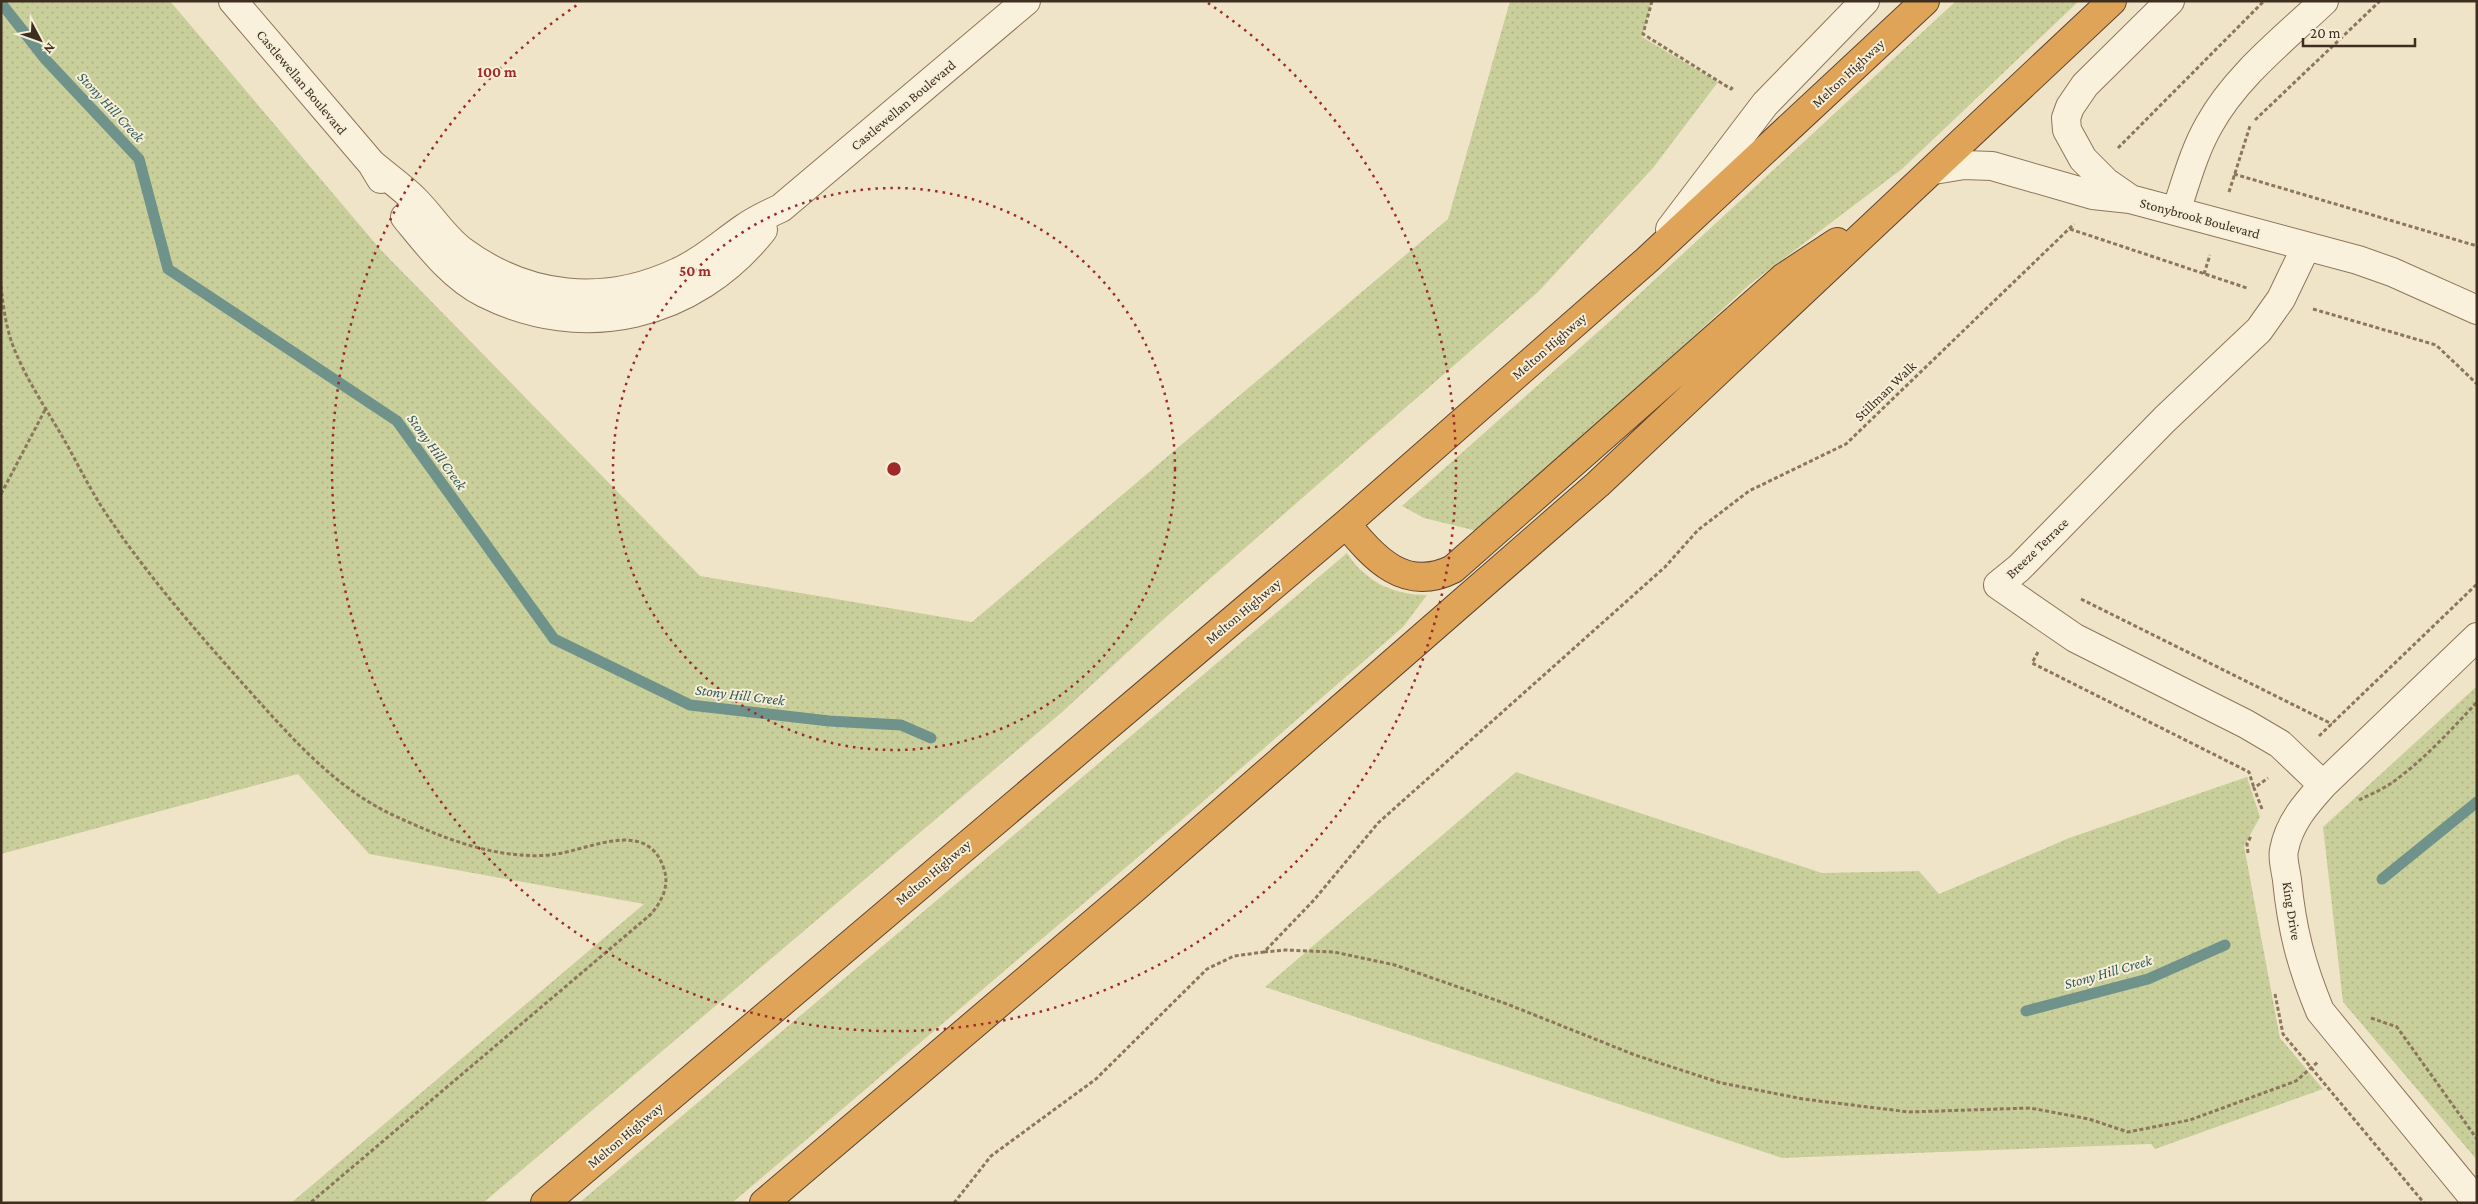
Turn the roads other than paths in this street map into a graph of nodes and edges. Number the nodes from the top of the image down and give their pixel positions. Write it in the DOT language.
graph roads {
  1 [pos="233,1"];
  2 [pos="1026,1"];
  3 [pos="1865,1"];
  4 [pos="1925,1"];
  5 [pos="2112,1"];
  6 [pos="2170,1"];
  7 [pos="2324,1"];
  8 [pos="1934,170"];
  9 [pos="2094,183"];
  10 [pos="1904,197"];
  11 [pos="2176,211"];
  12 [pos="2306,247"];
  13 [pos="1647,260"];
  14 [pos="2468,307"];
  15 [pos="2477,323"];
  16 [pos="1346,524"];
  17 [pos="2477,637"];
  18 [pos="2323,785"];
  19 [pos="2477,1202"];
  20 [pos="545,1203"];
  21 [pos="764,1203"];
  1 -- 2 [label="street, Castlewellan Boulevard"];
  3 -- 13 [label="street"];
  4 -- 13 [label="highway, Melton Highway"];
  5 -- 8 [label="highway"];
  6 -- 9 [label="street"];
  7 -- 11 [label="street"];
  8 -- 9 [label="street"];
  8 -- 10 [label="highway"];
  9 -- 11 [label="street, Stonybrook Boulevard"];
  10 -- 16 [label="highway"];
  10 -- 21 [label="highway"];
  11 -- 12 [label="street, Stonybrook Boulevard"];
  12 -- 14 [label="street, Stonybrook Boulevard"];
  12 -- 18 [label="street, Breeze Terrace"];
  13 -- 16 [label="highway, Melton Highway"];
  14 -- 15 [label="street, Stonybrook Boulevard"];
  16 -- 20 [label="highway, Melton Highway"];
  17 -- 18 [label="street, King Drive"];
  18 -- 19 [label="street, King Drive"];
}
